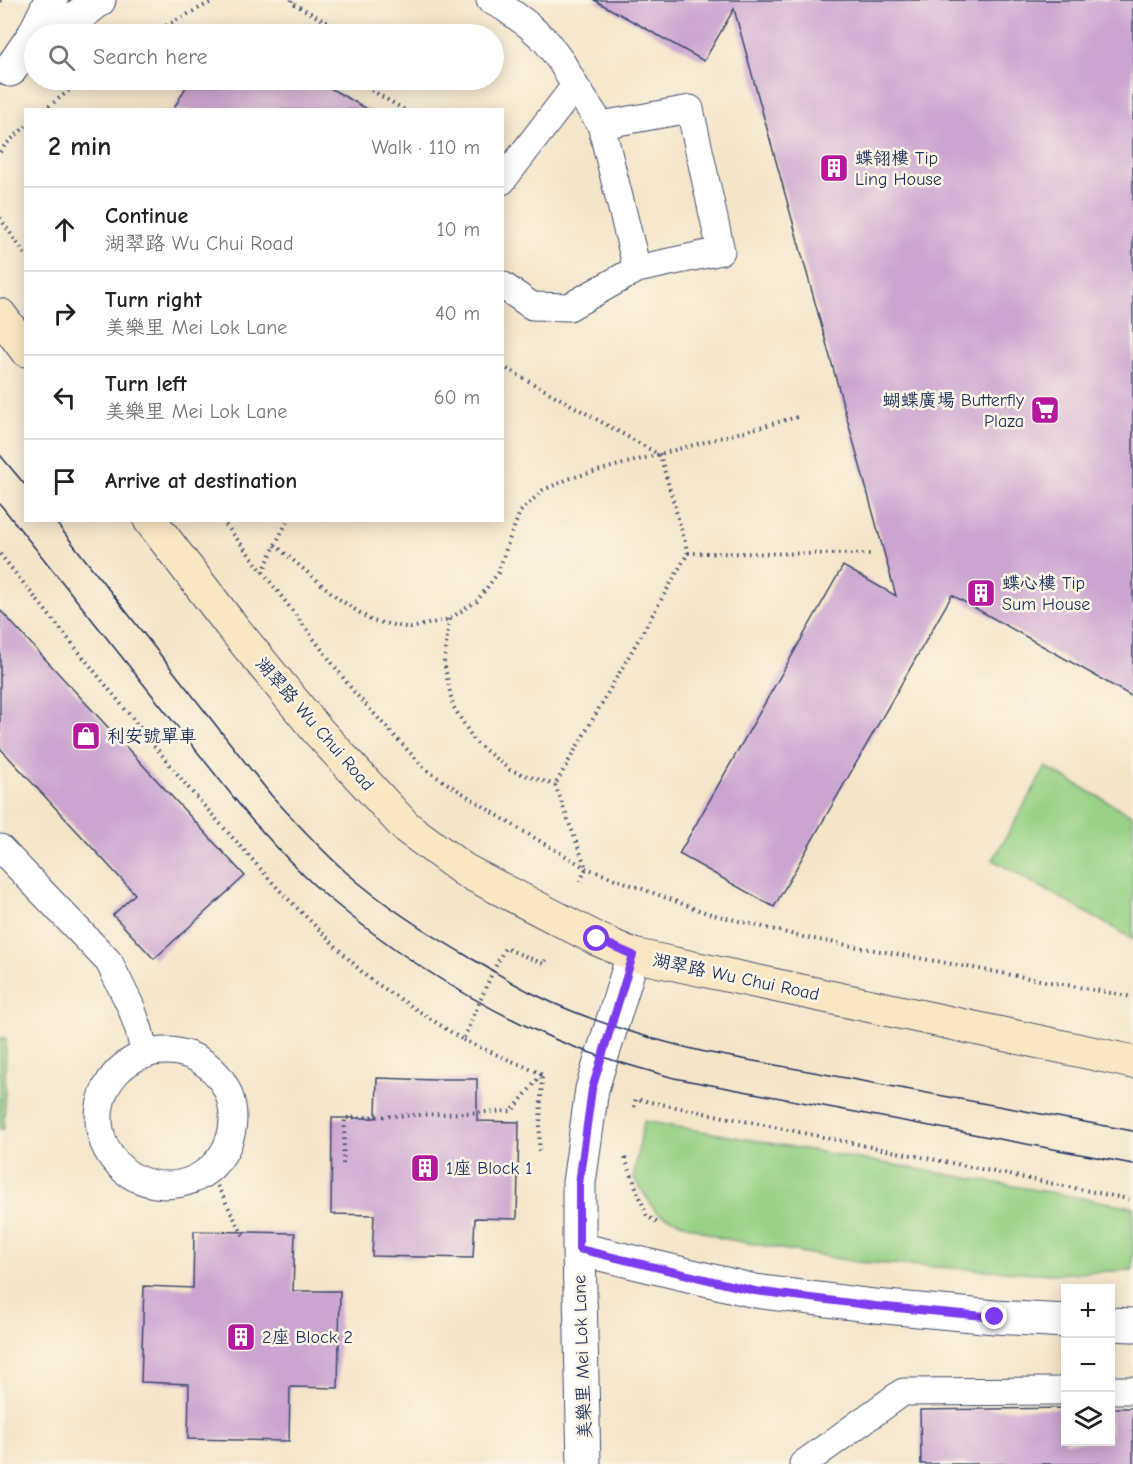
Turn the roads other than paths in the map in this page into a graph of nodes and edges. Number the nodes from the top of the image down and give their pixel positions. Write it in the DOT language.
graph roads {
  1 [pos="51,0"];
  2 [pos="99,0"];
  3 [pos="490,0"];
  4 [pos="39,24"];
  5 [pos="68,24"];
  6 [pos="24,51"];
  7 [pos="15,66"];
  8 [pos="575,86"];
  9 [pos="601,126"];
  10 [pos="504,179"];
  11 [pos="637,269"];
  12 [pos="504,286"];
  13 [pos="0,315"];
  14 [pos="24,347"];
  15 [pos="152,522"];
  16 [pos="0,848"];
  17 [pos="633,955"];
  18 [pos="145,1055"];
  19 [pos="1133,1062"];
  20 [pos="579,1249"];
  21 [pos="1061,1322"];
  22 [pos="1115,1324"];
  23 [pos="1133,1325"];
  24 [pos="1115,1390"];
  25 [pos="1133,1390"];
  26 [pos="1061,1391"];
  27 [pos="584,1464"];
  28 [pos="803,1464"];
  1 -- 4 [label="street"];
  2 -- 5 [label="street"];
  3 -- 8 [label="lane"];
  6 -- 7 [label="street"];
  8 -- 9 [label="lane"];
  8 -- 10 [label="lane"];
  9 -- 11 [label="lane"];
  9 -- 11 [label="lane"];
  11 -- 12 [label="lane"];
  13 -- 14 [label="street"];
  15 -- 17 [label="street, 湖翠路 Wu Chui Road"];
  16 -- 18 [label="lane"];
  17 -- 19 [label="street, 湖翠路 Wu Chui Road"];
  17 -- 20 [label="street, 美樂里 Mei Lok Lane"];
  18 -- 18 [label="lane"];
  20 -- 21 [label="street, 美樂里 Mei Lok Lane"];
  20 -- 27 [label="street, 美樂里 Mei Lok Lane"];
  22 -- 23 [label="street"];
  24 -- 25 [label="lane"];
  26 -- 28 [label="lane"];
}
